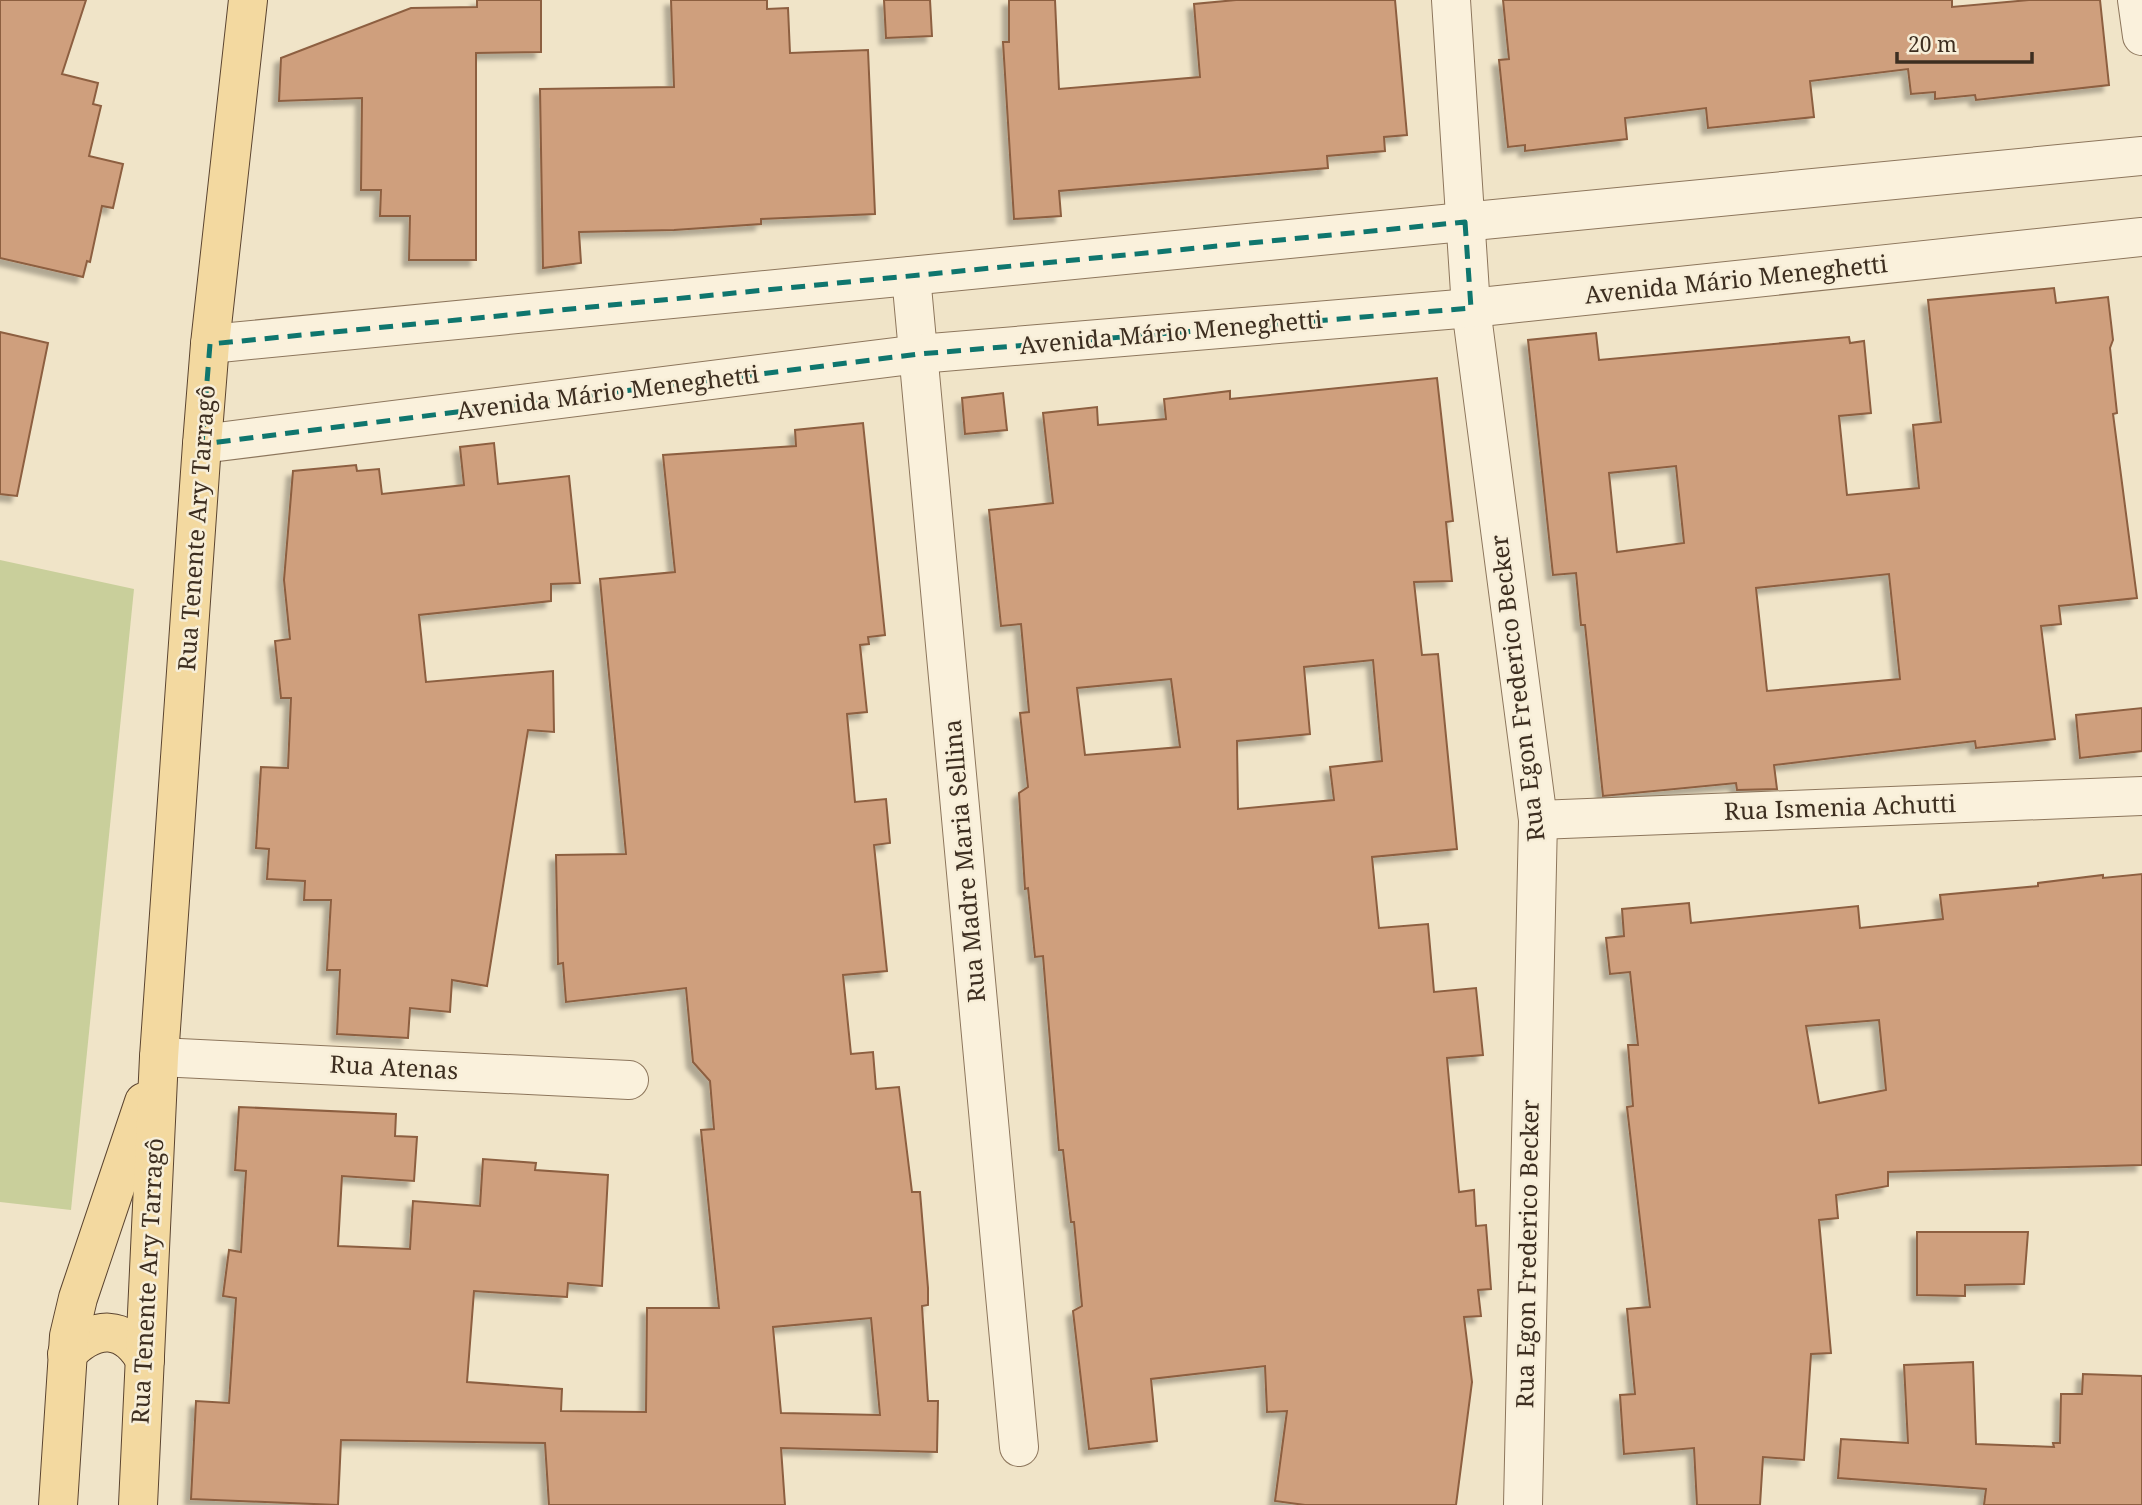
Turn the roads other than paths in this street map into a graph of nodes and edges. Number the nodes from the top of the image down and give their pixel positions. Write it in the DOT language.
graph roads {
  1 [pos="248,0"];
  2 [pos="1451,0"];
  3 [pos="2137,0"];
  4 [pos="2142,36"];
  5 [pos="2142,156"];
  6 [pos="1465,222"];
  7 [pos="2142,237"];
  8 [pos="911,275"];
  9 [pos="1471,308"];
  10 [pos="210,344"];
  11 [pos="919,354"];
  12 [pos="202,444"];
  13 [pos="2142,796"];
  14 [pos="1538,820"];
  15 [pos="159,1057"];
  16 [pos="628,1080"];
  17 [pos="67,1354"];
  18 [pos="145,1360"];
  19 [pos="1019,1447"];
  20 [pos="58,1505"];
  21 [pos="138,1505"];
  22 [pos="1523,1505"];
  1 -- 10 [label="main road, Rua Tenente Ary Tarragô"];
  2 -- 6 [label="street, Rua Egon Frederico Becker"];
  3 -- 4 [label="street"];
  5 -- 6 [label="street"];
  6 -- 8 [label="street"];
  6 -- 9 [label="street, Rua Egon Frederico Becker"];
  7 -- 9 [label="street, Avenida Mário Meneghetti"];
  8 -- 10 [label="street"];
  8 -- 11 [label="street, Rua Madre Maria Sellina"];
  9 -- 11 [label="street, Avenida Mário Meneghetti"];
  9 -- 14 [label="street, Rua Egon Frederico Becker"];
  10 -- 12 [label="main road, Rua Tenente Ary Tarragô"];
  11 -- 12 [label="street, Avenida Mário Meneghetti"];
  11 -- 19 [label="street, Rua Madre Maria Sellina"];
  12 -- 15 [label="main road, Rua Tenente Ary Tarragô"];
  13 -- 14 [label="street, Rua Ismenia Achutti"];
  14 -- 22 [label="street, Rua Egon Frederico Becker"];
  15 -- 16 [label="street, Rua Atenas"];
  15 -- 17 [label="main road, Rua Tenente Ary Tarragô"];
  15 -- 18 [label="main road, Rua Tenente Ary Tarragô"];
  17 -- 18 [label="main road"];
  17 -- 20 [label="main road, Rua Tenente Ary Tarragô"];
  18 -- 21 [label="main road, Rua Tenente Ary Tarragô"];
}
